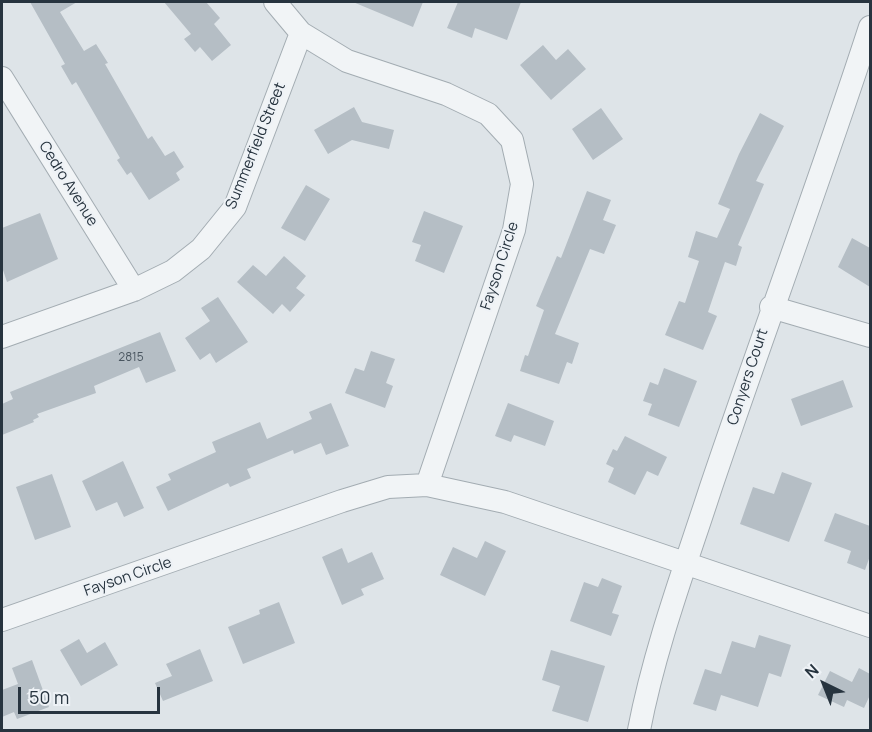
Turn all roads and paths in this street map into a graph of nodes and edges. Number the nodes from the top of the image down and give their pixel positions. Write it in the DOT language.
graph roads {
  1 [pos="275,2"];
  2 [pos="870,27"];
  3 [pos="301,33"];
  4 [pos="866,56"];
  5 [pos="2,78"];
  6 [pos="134,290"];
  7 [pos="771,307"];
  8 [pos="870,336"];
  9 [pos="2,337"];
  10 [pos="427,485"];
  11 [pos="686,564"];
  12 [pos="2,620"];
  13 [pos="870,626"];
  14 [pos="639,730"];
  1 -- 3 [label="street, Fayson Circle"];
  2 -- 4 [label="street, Conyers Court"];
  3 -- 6 [label="street, Summerfield Street"];
  3 -- 10 [label="street, Fayson Circle"];
  4 -- 7 [label="street, Conyers Court"];
  5 -- 6 [label="street, Cedro Avenue"];
  6 -- 9 [label="street, Summerfield Street"];
  7 -- 8 [label="street"];
  7 -- 11 [label="street, Conyers Court"];
  10 -- 11 [label="street, Fayson Circle"];
  10 -- 12 [label="street, Fayson Circle"];
  11 -- 13 [label="street, Fayson Circle"];
  11 -- 14 [label="street, Conyers Court"];
}
